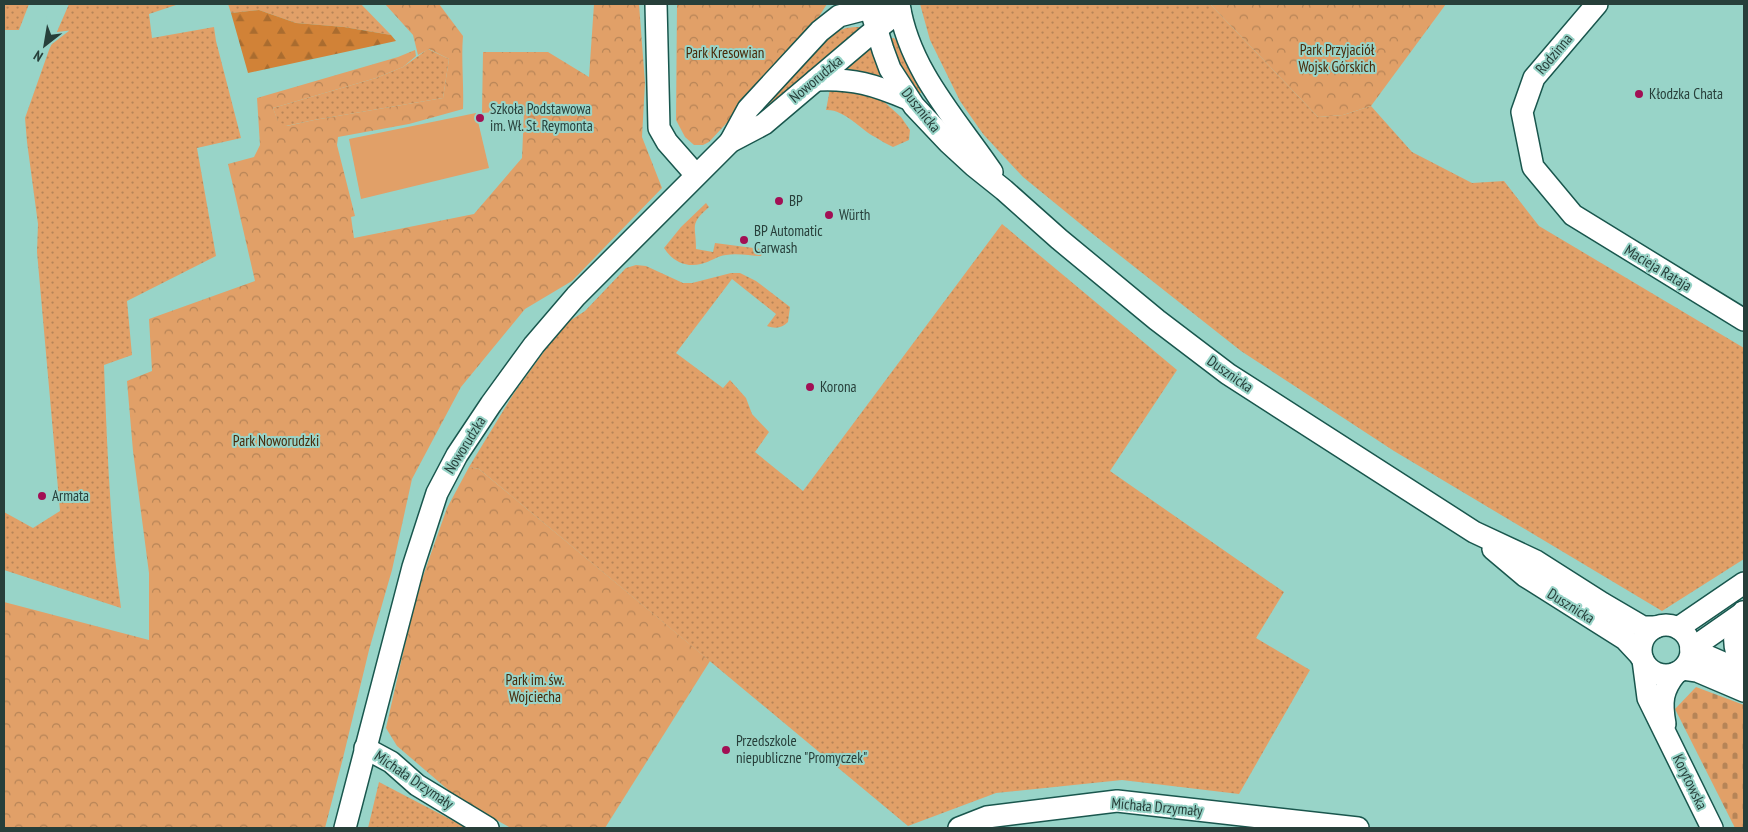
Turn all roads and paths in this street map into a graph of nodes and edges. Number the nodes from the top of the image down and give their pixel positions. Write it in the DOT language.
graph roads {
  1 [pos="656,4"];
  2 [pos="834,4"];
  3 [pos="1597,4"];
  4 [pos="870,6"];
  5 [pos="899,8"];
  6 [pos="877,29"];
  7 [pos="820,31"];
  8 [pos="816,80"];
  9 [pos="908,99"];
  10 [pos="730,142"];
  11 [pos="696,175"];
  12 [pos="1004,190"];
  13 [pos="1573,215"];
  14 [pos="1744,320"];
  15 [pos="1474,532"];
  16 [pos="1744,583"];
  17 [pos="1744,612"];
  18 [pos="1656,627"];
  19 [pos="1678,628"];
  20 [pos="1691,649"];
  21 [pos="1643,660"];
  22 [pos="1744,668"];
  23 [pos="1680,671"];
  24 [pos="1744,672"];
  25 [pos="1744,691"];
  26 [pos="1667,736"];
  27 [pos="365,748"];
  28 [pos="345,828"];
  29 [pos="488,828"];
  30 [pos="959,828"];
  31 [pos="1358,828"];
  32 [pos="1709,828"];
  1 -- 11 [label="street"];
  2 -- 7 [label="street"];
  3 -- 13 [label="street, Rodzinna"];
  4 -- 5 [label="street"];
  4 -- 6 [label="street, Dusznicka"];
  4 -- 7 [label="street, Noworudzka"];
  5 -- 6 [label="street, Noworudzka"];
  5 -- 12 [label="street, Dusznicka"];
  6 -- 8 [label="street, Noworudzka"];
  6 -- 9 [label="street, Dusznicka"];
  7 -- 10 [label="street, Noworudzka"];
  8 -- 9 [label="street"];
  8 -- 10 [label="street, Noworudzka"];
  9 -- 12 [label="street, Dusznicka"];
  10 -- 11 [label="street, Noworudzka"];
  11 -- 27 [label="street, Noworudzka"];
  12 -- 15 [label="street, Dusznicka"];
  13 -- 14 [label="street, Macieja Rataja"];
  15 -- 18 [label="street, Dusznicka"];
  15 -- 21 [label="street, Dusznicka"];
  16 -- 19 [label="street"];
  17 -- 20 [label="street"];
  17 -- 22 [label="street"];
  18 -- 19 [label="street"];
  18 -- 21 [label="street"];
  19 -- 20 [label="street"];
  20 -- 23 [label="street"];
  20 -- 24 [label="street"];
  21 -- 23 [label="street"];
  21 -- 26 [label="street, Korytowska"];
  23 -- 25 [label="street"];
  23 -- 26 [label="street, Korytowska"];
  26 -- 32 [label="street, Korytowska"];
  27 -- 28 [label="street, Noworudzka"];
  27 -- 29 [label="street, Michała Drzymały"];
  30 -- 31 [label="street, Michała Drzymały"];
}
